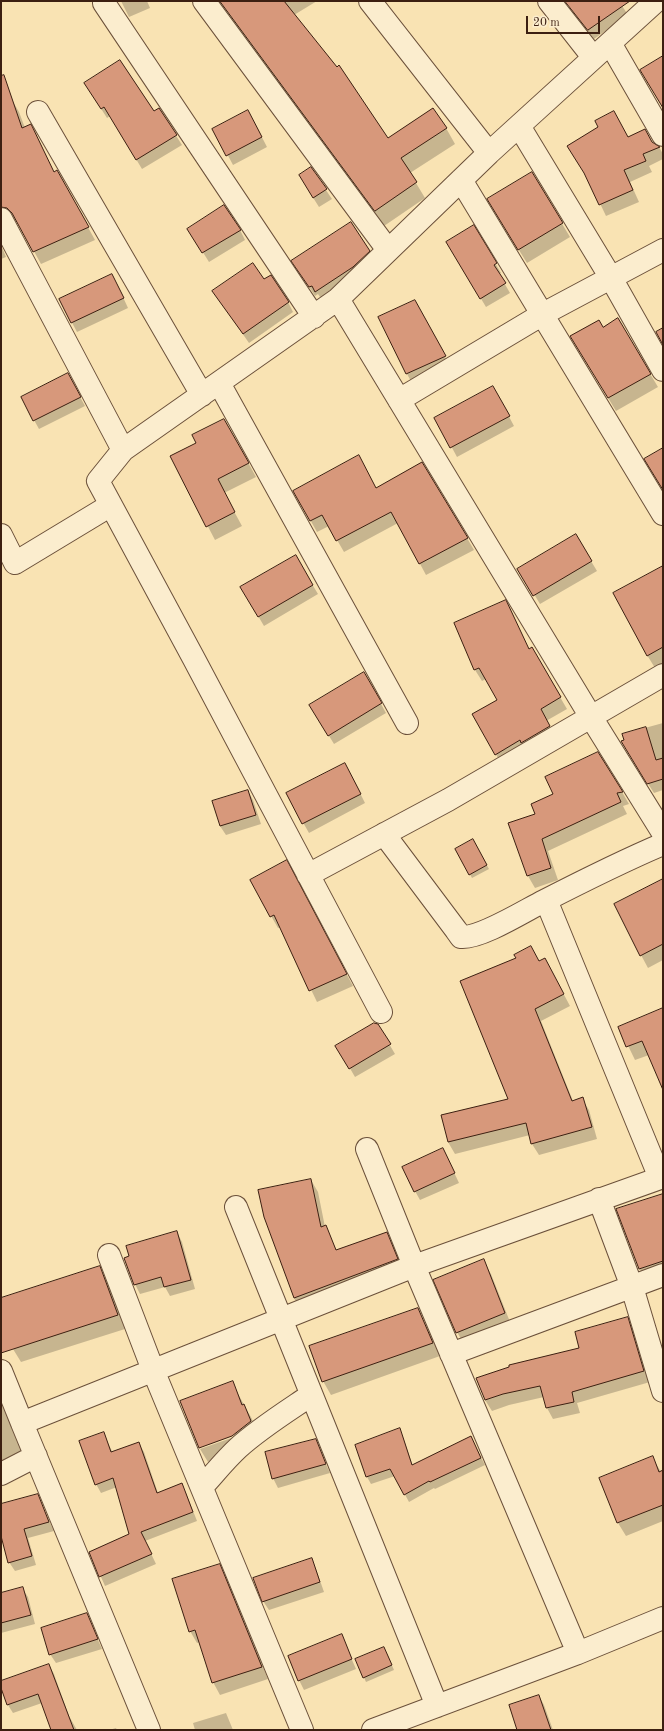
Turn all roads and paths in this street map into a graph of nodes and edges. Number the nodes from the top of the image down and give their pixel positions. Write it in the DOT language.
graph roads {
  1 [pos="204,1"];
  2 [pos="370,1"];
  3 [pos="549,1"];
  4 [pos="656,1"];
  5 [pos="104,3"];
  6 [pos="610,43"];
  7 [pos="593,57"];
  8 [pos="38,112"];
  9 [pos="519,126"];
  10 [pos="663,135"];
  11 [pos="489,153"];
  12 [pos="461,180"];
  13 [pos="1,219"];
  14 [pos="388,250"];
  15 [pos="663,250"];
  16 [pos="611,278"];
  17 [pos="338,299"];
  18 [pos="543,314"];
  19 [pos="314,317"];
  20 [pos="663,370"];
  21 [pos="211,389"];
  22 [pos="399,400"];
  23 [pos="123,450"];
  24 [pos="111,505"];
  25 [pos="663,514"];
  26 [pos="1,535"];
  27 [pos="663,675"];
  28 [pos="591,717"];
  29 [pos="407,723"];
  30 [pos="384,834"];
  31 [pos="662,843"];
  32 [pos="308,875"];
  33 [pos="546,900"];
  34 [pos="381,1012"];
  35 [pos="367,1149"];
  36 [pos="661,1177"];
  37 [pos="599,1199"];
  38 [pos="236,1207"];
  39 [pos="109,1255"];
  40 [pos="414,1266"];
  41 [pos="663,1275"];
  42 [pos="632,1287"];
  43 [pos="280,1319"];
  44 [pos="451,1354"];
  45 [pos="153,1370"];
  46 [pos="1,1371"];
  47 [pos="663,1391"];
  48 [pos="311,1395"];
  49 [pos="22,1423"];
  50 [pos="36,1456"];
  51 [pos="1,1474"];
  52 [pos="202,1487"];
  53 [pos="663,1618"];
  54 [pos="578,1653"];
  55 [pos="437,1706"];
  56 [pos="149,1730"];
  57 [pos="302,1730"];
  58 [pos="373,1730"];
  1 -- 14 [label="street"];
  2 -- 11 [label="street"];
  3 -- 7 [label="street"];
  4 -- 6 [label="street"];
  5 -- 19 [label="street"];
  6 -- 7 [label="street"];
  6 -- 10 [label="street"];
  7 -- 9 [label="street"];
  8 -- 21 [label="street"];
  9 -- 11 [label="street"];
  9 -- 16 [label="street"];
  11 -- 12 [label="street"];
  12 -- 14 [label="street"];
  12 -- 18 [label="street"];
  13 -- 23 [label="street"];
  14 -- 17 [label="street"];
  15 -- 16 [label="street"];
  16 -- 18 [label="street"];
  16 -- 20 [label="street"];
  17 -- 19 [label="street"];
  17 -- 22 [label="street"];
  18 -- 22 [label="street"];
  18 -- 25 [label="street"];
  19 -- 21 [label="street"];
  21 -- 23 [label="street"];
  21 -- 29 [label="street"];
  22 -- 28 [label="street"];
  23 -- 24 [label="street"];
  24 -- 26 [label="street"];
  24 -- 32 [label="street"];
  27 -- 28 [label="street"];
  28 -- 30 [label="street"];
  28 -- 31 [label="street"];
  30 -- 32 [label="street"];
  30 -- 33 [label="street"];
  31 -- 33 [label="street"];
  32 -- 34 [label="street"];
  33 -- 36 [label="street"];
  35 -- 40 [label="street"];
  36 -- 37 [label="street"];
  37 -- 40 [label="street"];
  37 -- 42 [label="street"];
  38 -- 43 [label="street"];
  39 -- 45 [label="street"];
  40 -- 43 [label="street"];
  40 -- 44 [label="street"];
  41 -- 42 [label="street"];
  42 -- 44 [label="street"];
  42 -- 47 [label="street"];
  43 -- 45 [label="street"];
  43 -- 48 [label="street"];
  44 -- 54 [label="street"];
  45 -- 49 [label="street"];
  45 -- 52 [label="street"];
  46 -- 49 [label="street"];
  48 -- 52 [label="street"];
  48 -- 55 [label="street"];
  49 -- 50 [label="street"];
  50 -- 51 [label="street"];
  50 -- 56 [label="street"];
  52 -- 57 [label="street"];
  53 -- 54 [label="street"];
  54 -- 55 [label="street"];
  55 -- 58 [label="street"];
}
